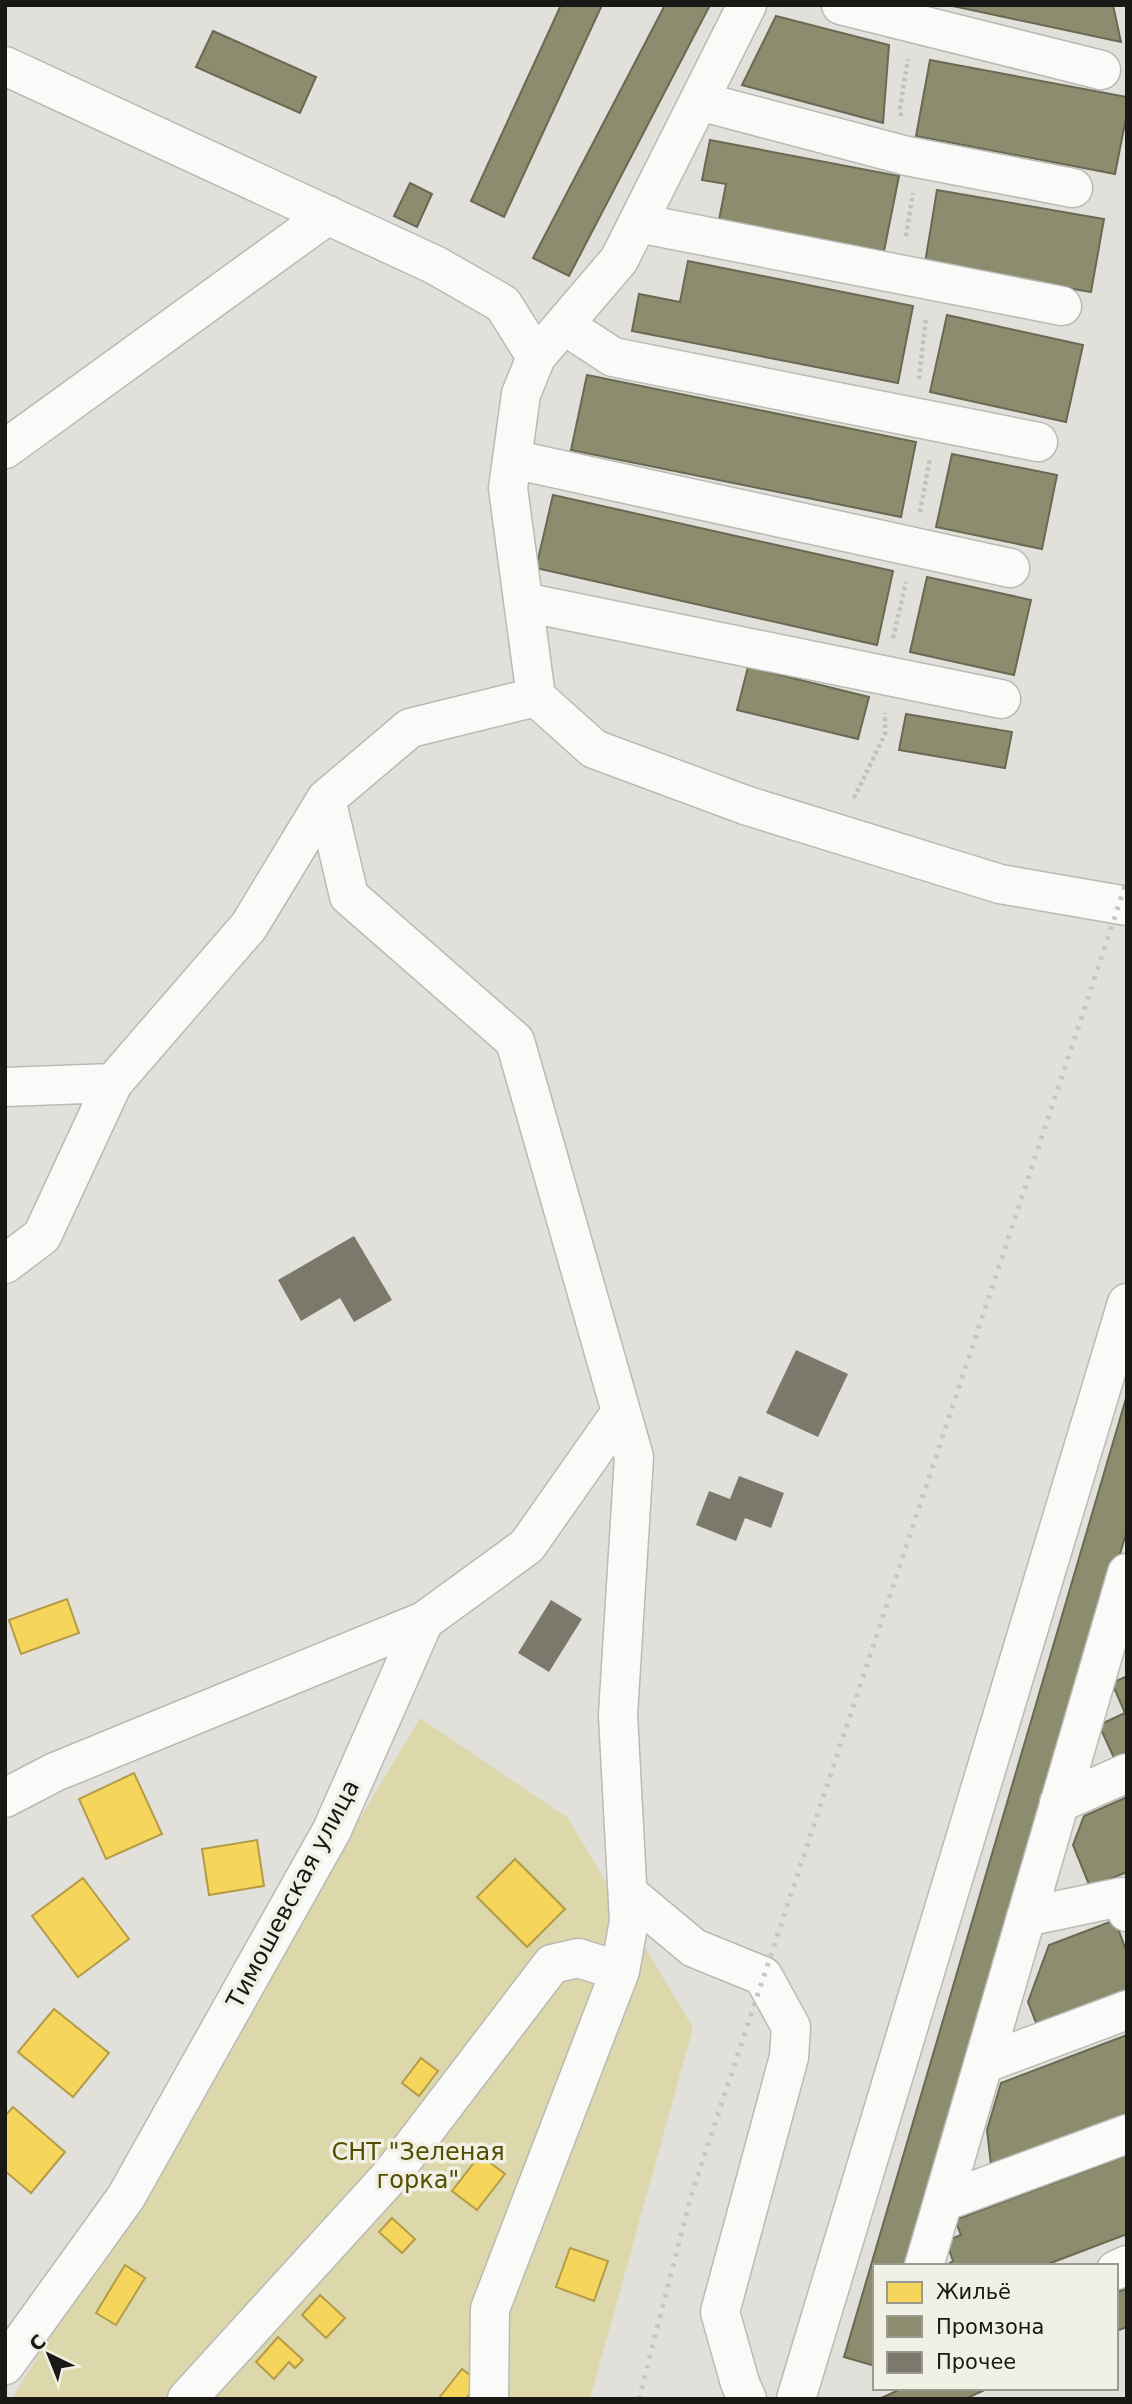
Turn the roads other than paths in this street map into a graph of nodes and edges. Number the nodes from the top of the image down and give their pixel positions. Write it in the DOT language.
graph roads {
  1 [pos="747,5"];
  2 [pos="841,5"];
  3 [pos="5,66"];
  4 [pos="1101,70"];
  5 [pos="699,101"];
  6 [pos="1073,188"];
  7 [pos="328,215"];
  8 [pos="638,223"];
  9 [pos="1062,306"];
  10 [pos="564,325"];
  11 [pos="536,357"];
  12 [pos="1038,442"];
  13 [pos="5,449"];
  14 [pos="512,459"];
  15 [pos="1010,568"];
  16 [pos="524,602"];
  17 [pos="537,696"];
  18 [pos="1001,699"];
  19 [pos="326,799"];
  20 [pos="1127,906"];
  21 [pos="113,1083"];
  22 [pos="5,1087"];
  23 [pos="5,1264"];
  24 [pos="1127,1303"];
  25 [pos="621,1412"];
  26 [pos="1127,1573"];
  27 [pos="425,1621"];
  28 [pos="1114,1657"];
  29 [pos="1127,1773"];
  30 [pos="5,1798"];
  31 [pos="1059,1803"];
  32 [pos="628,1893"];
  33 [pos="1127,1912"];
  34 [pos="1026,1917"];
  35 [pos="620,1971"];
  36 [pos="1127,2010"];
  37 [pos="983,2064"];
  38 [pos="1127,2134"];
  39 [pos="943,2202"];
  40 [pos="925,2264"];
  41 [pos="5,2365"];
  42 [pos="187,2399"];
  43 [pos="489,2399"];
  44 [pos="747,2399"];
  45 [pos="796,2399"];
  1 -- 5 [label="street"];
  2 -- 4 [label="street"];
  3 -- 7 [label="street"];
  5 -- 6 [label="street"];
  5 -- 8 [label="street"];
  7 -- 11 [label="street"];
  7 -- 13 [label="street"];
  8 -- 9 [label="street"];
  8 -- 10 [label="street"];
  10 -- 11 [label="street"];
  10 -- 12 [label="street"];
  11 -- 14 [label="street"];
  14 -- 15 [label="street"];
  14 -- 16 [label="street"];
  16 -- 17 [label="street"];
  16 -- 18 [label="street"];
  17 -- 19 [label="street"];
  17 -- 20 [label="street"];
  19 -- 21 [label="street"];
  19 -- 25 [label="street"];
  21 -- 22 [label="street"];
  21 -- 23 [label="street"];
  24 -- 45 [label="street"];
  25 -- 27 [label="street, Тимошевская улица"];
  25 -- 32 [label="street"];
  26 -- 28 [label="street"];
  27 -- 30 [label="street"];
  27 -- 41 [label="street, Тимошевская улица"];
  28 -- 31 [label="street"];
  29 -- 31 [label="street"];
  31 -- 34 [label="street"];
  32 -- 35 [label="street"];
  32 -- 44 [label="street"];
  33 -- 34 [label="street"];
  34 -- 37 [label="street"];
  35 -- 42 [label="street"];
  35 -- 43 [label="street"];
  36 -- 37 [label="street"];
  37 -- 39 [label="street"];
  38 -- 39 [label="street"];
  39 -- 40 [label="street"];
}
